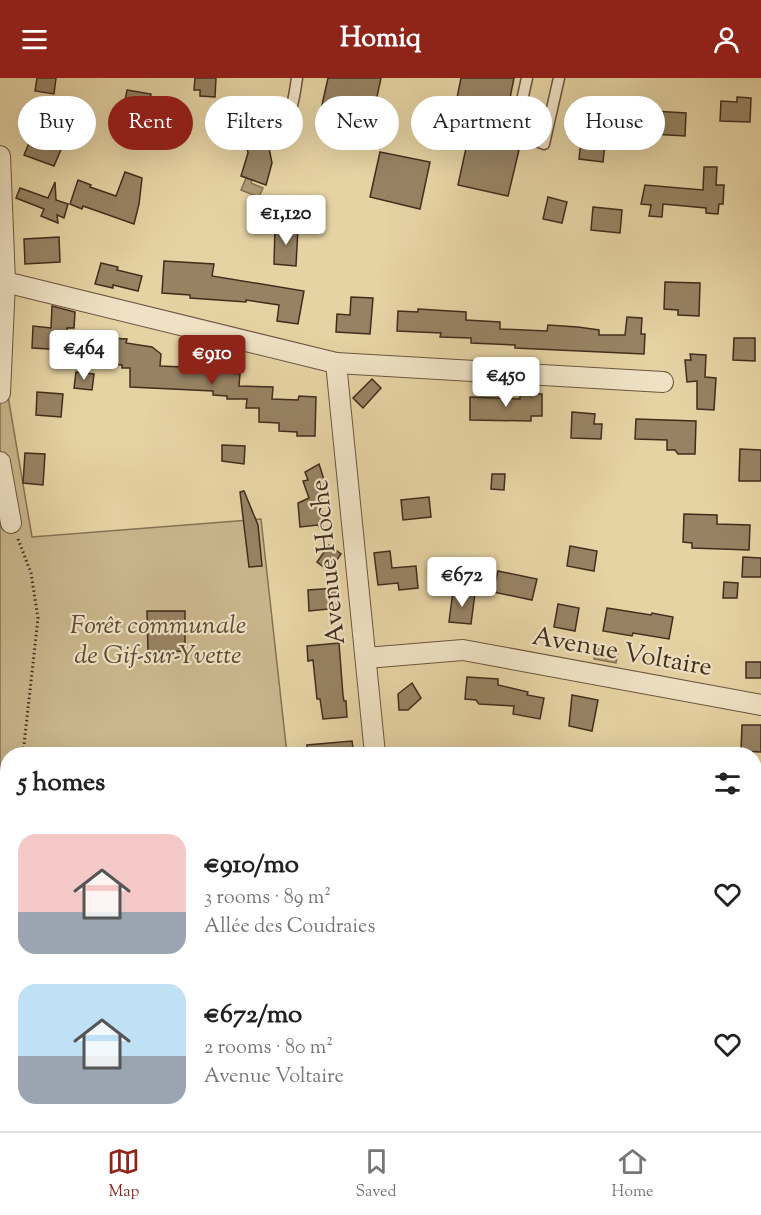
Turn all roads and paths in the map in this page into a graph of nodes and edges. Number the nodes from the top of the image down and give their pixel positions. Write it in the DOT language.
graph roads {
  1 [pos="297,78"];
  2 [pos="527,78"];
  3 [pos="559,78"];
  4 [pos="292,96"];
  5 [pos="0,156"];
  6 [pos="5,282"];
  7 [pos="336,363"];
  8 [pos="663,382"];
  9 [pos="0,393"];
  10 [pos="0,462"];
  11 [pos="11,523"];
  12 [pos="366,658"];
  13 [pos="761,705"];
  14 [pos="25,747"];
  15 [pos="374,747"];
  1 -- 4 [label="lane"];
  2 -- 3 [label="lane"];
  5 -- 6 [label="street"];
  6 -- 7 [label="street"];
  6 -- 9 [label="street"];
  7 -- 8 [label="street"];
  7 -- 12 [label="street, Avenue Hoche"];
  10 -- 11 [label="street"];
  11 -- 14 [label="path"];
  12 -- 13 [label="street, Avenue Voltaire"];
  12 -- 15 [label="street, Avenue Hoche"];
}
